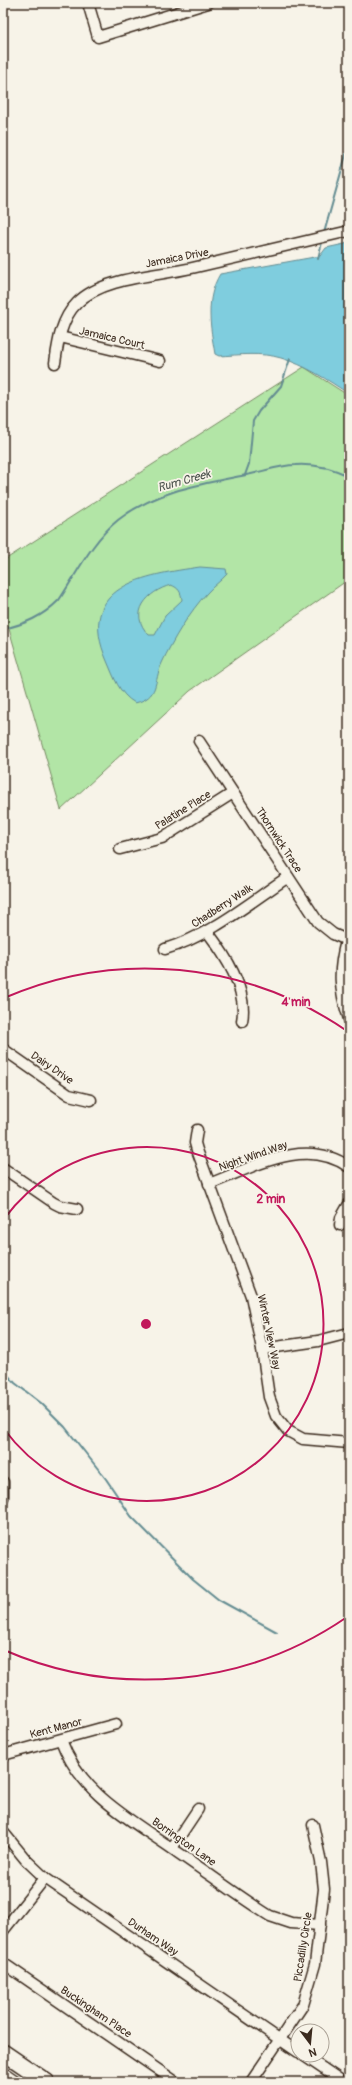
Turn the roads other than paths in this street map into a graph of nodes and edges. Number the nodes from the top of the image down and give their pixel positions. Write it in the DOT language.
graph roads {
  1 [pos="88,3"];
  2 [pos="208,3"];
  3 [pos="349,231"];
  4 [pos="60,336"];
  5 [pos="160,361"];
  6 [pos="55,362"];
  7 [pos="199,741"];
  8 [pos="233,793"];
  9 [pos="120,849"];
  10 [pos="288,877"];
  11 [pos="207,931"];
  12 [pos="348,941"];
  13 [pos="165,949"];
  14 [pos="349,1019"];
  15 [pos="242,1021"];
  16 [pos="3,1049"];
  17 [pos="91,1100"];
  18 [pos="197,1130"];
  19 [pos="349,1167"];
  20 [pos="3,1168"];
  21 [pos="210,1184"];
  22 [pos="349,1204"];
  23 [pos="77,1209"];
  24 [pos="340,1225"];
  25 [pos="349,1333"];
  26 [pos="262,1349"];
  27 [pos="349,1443"];
  28 [pos="3,1482"];
  29 [pos="3,1498"];
  30 [pos="116,1724"];
  31 [pos="61,1740"];
  32 [pos="3,1755"];
  33 [pos="198,1810"];
  34 [pos="313,1825"];
  35 [pos="3,1832"];
  36 [pos="172,1848"];
  37 [pos="45,1878"];
  38 [pos="320,1925"];
  39 [pos="3,1931"];
  40 [pos="3,1963"];
  41 [pos="280,2040"];
  42 [pos="290,2047"];
  43 [pos="3,2052"];
  44 [pos="315,2063"];
  45 [pos="3,2075"];
  46 [pos="12,2082"];
  47 [pos="47,2082"];
  48 [pos="176,2082"];
  49 [pos="251,2082"];
  50 [pos="343,2082"];
  1 -- 2 [label="street"];
  3 -- 4 [label="street, Jamaica Drive"];
  4 -- 5 [label="street, Jamaica Court"];
  4 -- 6 [label="street, Jamaica Drive"];
  7 -- 8 [label="street, Thornwick Trace"];
  8 -- 9 [label="street, Palatine Place"];
  8 -- 10 [label="street, Thornwick Trace"];
  10 -- 11 [label="street, Chadberry Walk"];
  10 -- 12 [label="street, Thornwick Trace"];
  11 -- 13 [label="street, Chadberry Walk"];
  11 -- 15 [label="street"];
  12 -- 14 [label="street"];
  16 -- 17 [label="street, Dairy Drive"];
  18 -- 21 [label="street, Winter View Way"];
  19 -- 21 [label="street, Night Wind Way"];
  20 -- 23 [label="street"];
  21 -- 26 [label="street, Winter View Way"];
  22 -- 24 [label="street"];
  25 -- 26 [label="street"];
  26 -- 27 [label="street, Winter View Way"];
  28 -- 29 [label="street"];
  30 -- 31 [label="street, Kent Manor"];
  31 -- 32 [label="street, Kent Manor"];
  31 -- 36 [label="street, Borrington Lane"];
  33 -- 36 [label="street"];
  34 -- 38 [label="street, Piccadilly Circle"];
  35 -- 37 [label="street, Durham Way"];
  36 -- 38 [label="street, Borrington Lane"];
  37 -- 39 [label="street"];
  37 -- 41 [label="street, Durham Way"];
  38 -- 41 [label="street, Piccadilly Circle"];
  40 -- 48 [label="street, Buckingham Place"];
  41 -- 42 [label="street, Durham Way"];
  41 -- 49 [label="street, Piccadilly Circle"];
  43 -- 47 [label="highway"];
  44 -- 50 [label="street"];
  45 -- 46 [label="highway"];
}
